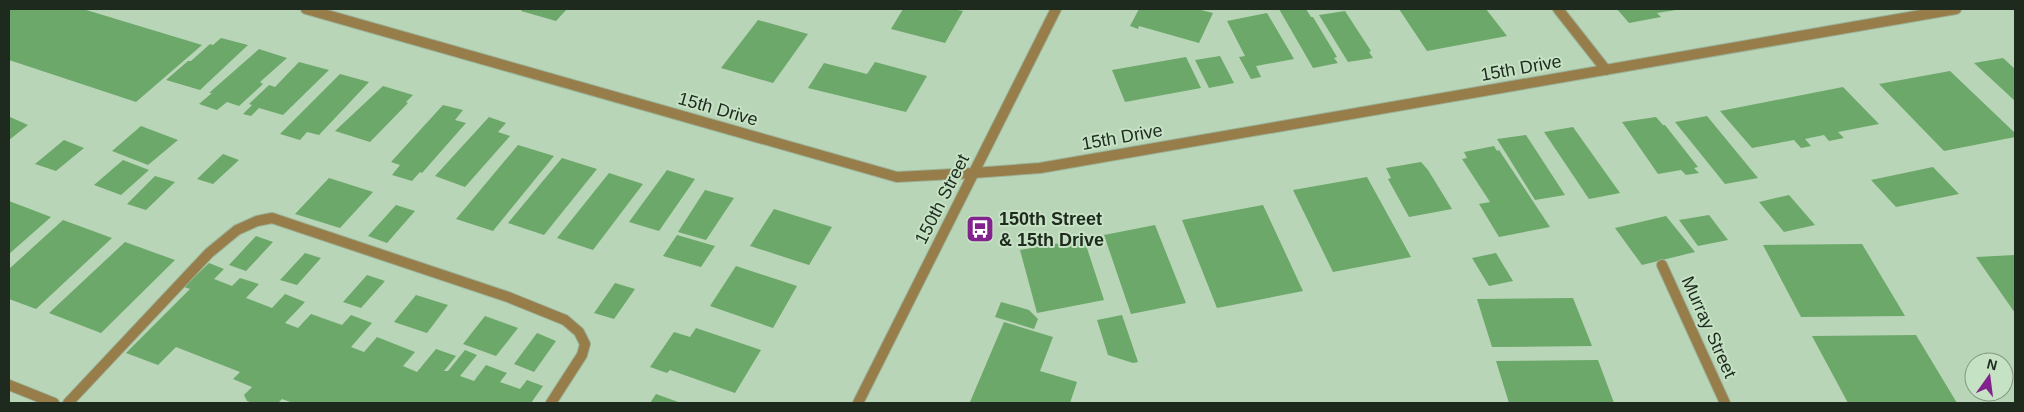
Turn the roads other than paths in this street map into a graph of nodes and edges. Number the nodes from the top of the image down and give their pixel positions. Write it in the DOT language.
graph roads {
  1 [pos="306,9"];
  2 [pos="1056,9"];
  3 [pos="1558,9"];
  4 [pos="1956,9"];
  5 [pos="1606,70"];
  6 [pos="973,173"];
  7 [pos="1662,265"];
  8 [pos="9,385"];
  9 [pos="54,403"];
  10 [pos="68,403"];
  11 [pos="550,403"];
  12 [pos="858,403"];
  13 [pos="1725,403"];
  1 -- 6 [label="street, 15th Drive"];
  2 -- 6 [label="street, 150th Street"];
  3 -- 5 [label="street"];
  4 -- 5 [label="street, 15th Drive"];
  5 -- 6 [label="street, 15th Drive"];
  6 -- 12 [label="street, 150th Street"];
  7 -- 13 [label="street, Murray Street"];
  8 -- 9 [label="street"];
  10 -- 11 [label="street"];
}
